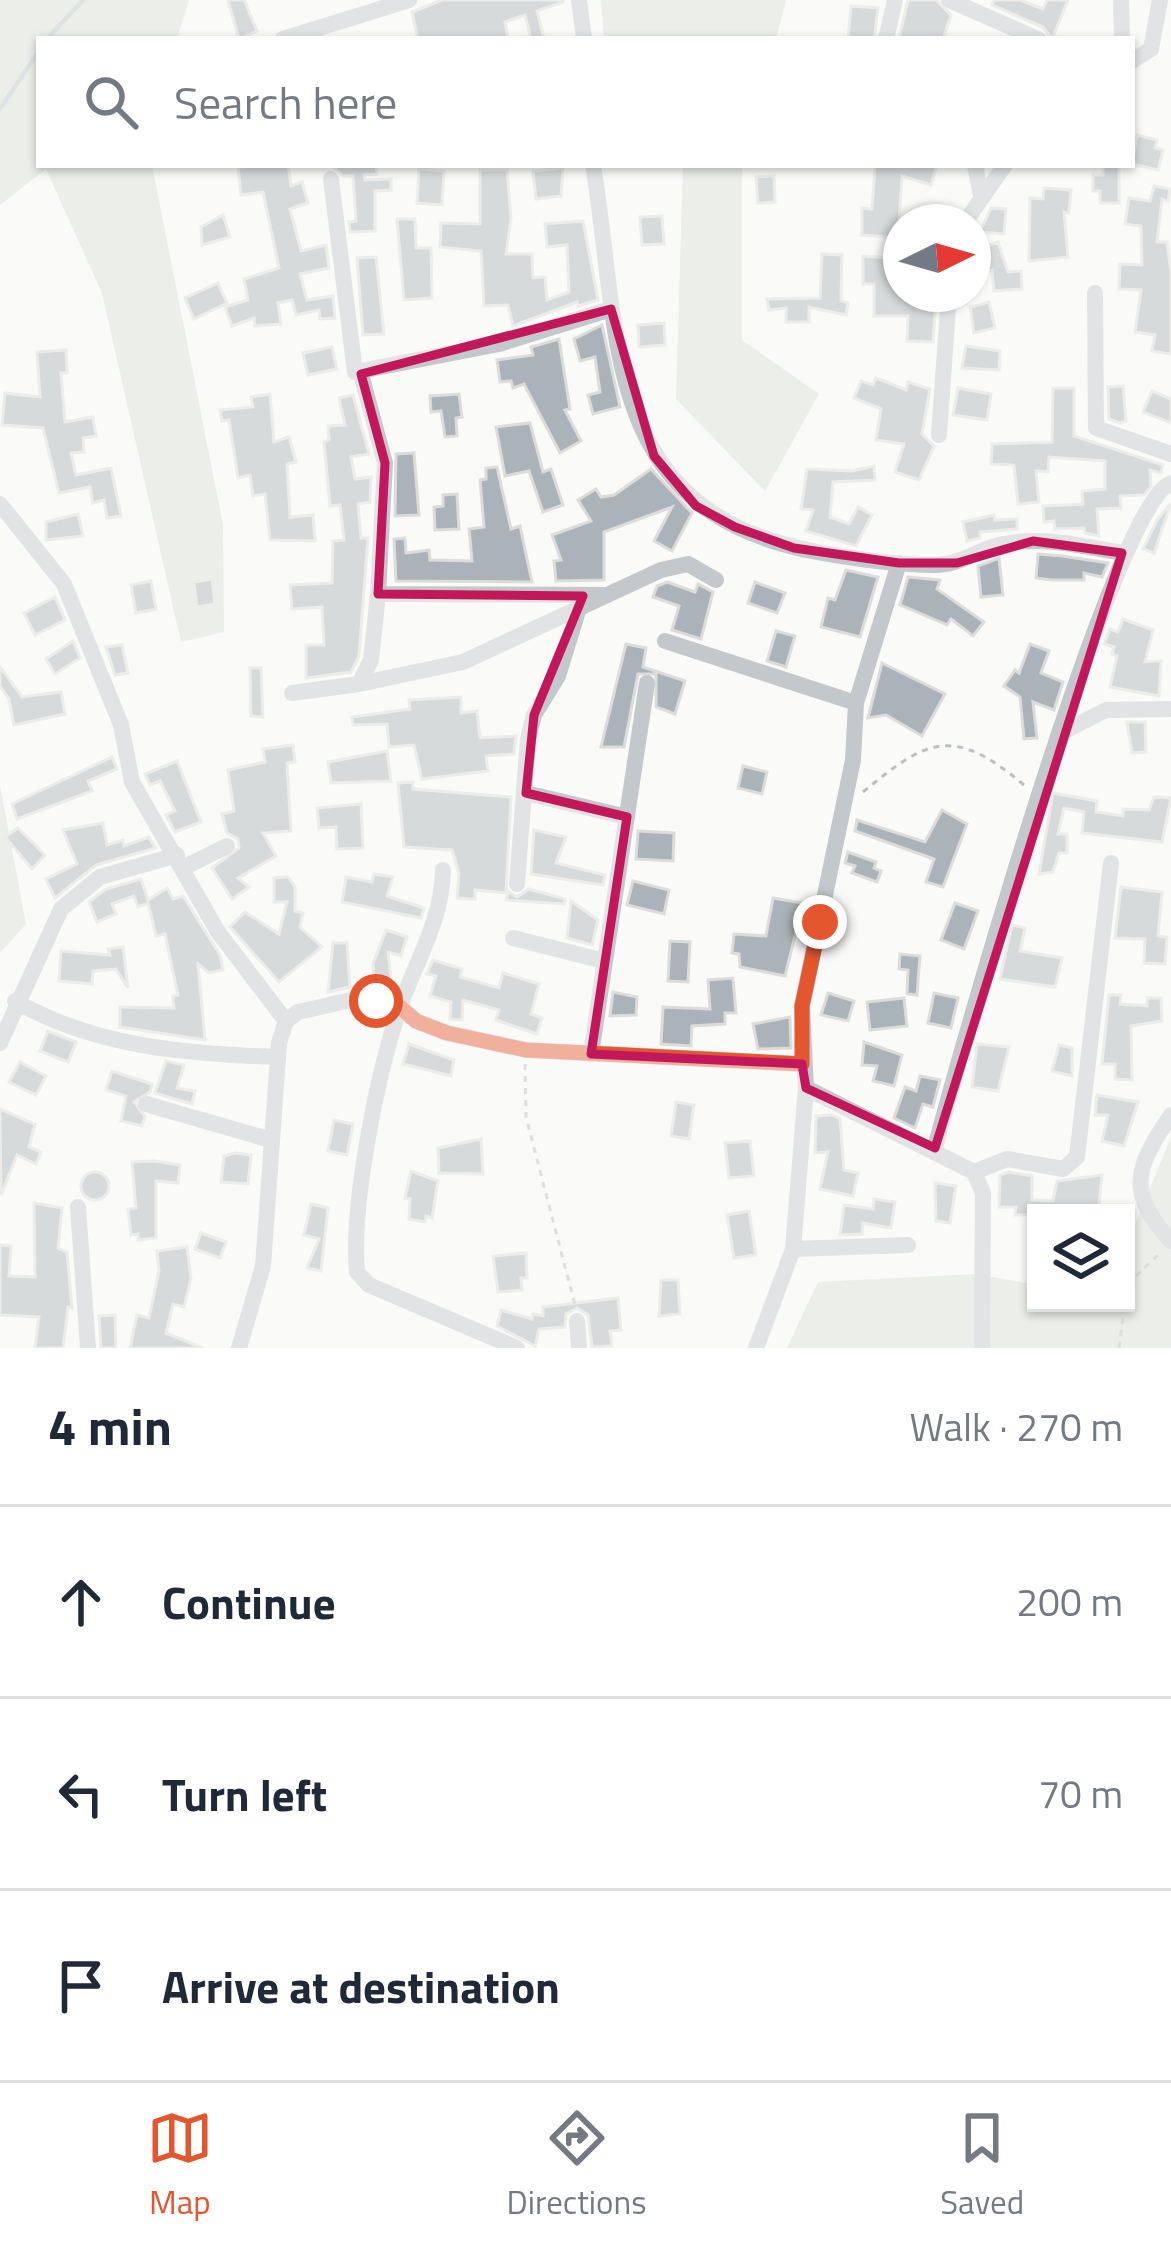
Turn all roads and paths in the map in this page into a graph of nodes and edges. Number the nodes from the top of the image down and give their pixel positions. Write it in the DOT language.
graph roads {
  1 [pos="409,0"];
  2 [pos="579,0"];
  3 [pos="895,0"];
  4 [pos="949,0"];
  5 [pos="1120,0"];
  6 [pos="1160,0"];
  7 [pos="293,36"];
  8 [pos="584,36"];
  9 [pos="887,36"];
  10 [pos="1031,36"];
  11 [pos="1122,36"];
  12 [pos="1135,59"];
  13 [pos="593,168"];
  14 [pos="976,168"];
  15 [pos="1003,168"];
  16 [pos="331,179"];
  17 [pos="981,196"];
  18 [pos="976,204"];
  19 [pos="1095,293"];
  20 [pos="611,309"];
  21 [pos="948,312"];
  22 [pos="361,374"];
  23 [pos="939,435"];
  24 [pos="1171,454"];
  25 [pos="1171,483"];
  26 [pos="0,504"];
  27 [pos="1122,553"];
  28 [pos="899,563"];
  29 [pos="716,580"];
  30 [pos="378,594"];
  31 [pos="607,596"];
  32 [pos="580,608"];
  33 [pos="664,641"];
  34 [pos="646,683"];
  35 [pos="359,685"];
  36 [pos="292,693"];
  37 [pos="856,703"];
  38 [pos="1171,709"];
  39 [pos="1061,733"];
  40 [pos="526,793"];
  41 [pos="1040,797"];
  42 [pos="843,808"];
  43 [pos="627,817"];
  44 [pos="227,847"];
  45 [pos="181,861"];
  46 [pos="1111,862"];
  47 [pos="443,870"];
  48 [pos="517,884"];
  49 [pos="513,938"];
  50 [pos="604,961"];
  51 [pos="15,1001"];
  52 [pos="400,1007"];
  53 [pos="286,1022"];
  54 [pos="0,1043"];
  55 [pos="526,1050"];
  56 [pos="591,1054"];
  57 [pos="278,1057"];
  58 [pos="802,1064"];
  59 [pos="806,1088"];
  60 [pos="146,1104"];
  61 [pos="1171,1115"];
  62 [pos="271,1140"];
  63 [pos="934,1148"];
  64 [pos="974,1172"];
  65 [pos="78,1207"];
  66 [pos="1171,1244"];
  67 [pos="908,1245"];
  68 [pos="793,1249"];
  69 [pos="1135,1280"];
  70 [pos="1124,1312"];
  71 [pos="577,1321"];
  72 [pos="88,1348"];
  73 [pos="239,1348"];
  74 [pos="518,1348"];
  75 [pos="579,1348"];
  76 [pos="756,1348"];
  77 [pos="982,1348"];
  78 [pos="1119,1348"];
  1 -- 7 [label="street"];
  2 -- 8 [label="street"];
  3 -- 9 [label="street"];
  4 -- 10 [label="street"];
  5 -- 11 [label="street"];
  6 -- 12 [label="street"];
  13 -- 20 [label="street"];
  14 -- 17 [label="street"];
  15 -- 17 [label="street"];
  16 -- 22 [label="street"];
  17 -- 18 [label="street"];
  19 -- 24 [label="street"];
  20 -- 22 [label="street"];
  20 -- 28 [label="street"];
  21 -- 23 [label="street"];
  22 -- 30 [label="street"];
  25 -- 27 [label="street"];
  26 -- 45 [label="street"];
  27 -- 28 [label="street"];
  27 -- 39 [label="street"];
  28 -- 37 [label="street"];
  29 -- 31 [label="street"];
  30 -- 31 [label="street"];
  30 -- 35 [label="street"];
  31 -- 32 [label="street"];
  32 -- 35 [label="street"];
  32 -- 40 [label="street"];
  33 -- 37 [label="street"];
  34 -- 43 [label="street"];
  35 -- 36 [label="street"];
  37 -- 42 [label="street"];
  38 -- 39 [label="street"];
  39 -- 41 [label="street"];
  40 -- 43 [label="street"];
  40 -- 48 [label="street"];
  41 -- 42 [label="path"];
  41 -- 63 [label="street"];
  42 -- 58 [label="street"];
  43 -- 50 [label="street"];
  44 -- 45 [label="street"];
  45 -- 51 [label="street"];
  45 -- 53 [label="street"];
  46 -- 64 [label="street"];
  47 -- 52 [label="street"];
  49 -- 50 [label="street"];
  50 -- 56 [label="street"];
  51 -- 54 [label="street"];
  51 -- 57 [label="street"];
  52 -- 53 [label="street"];
  52 -- 55 [label="street"];
  52 -- 74 [label="street"];
  53 -- 57 [label="street"];
  55 -- 56 [label="street"];
  55 -- 71 [label="path"];
  56 -- 58 [label="street"];
  57 -- 62 [label="street"];
  58 -- 59 [label="street"];
  59 -- 63 [label="street"];
  59 -- 68 [label="street"];
  60 -- 62 [label="street"];
  61 -- 66 [label="street"];
  62 -- 73 [label="street"];
  63 -- 64 [label="street"];
  64 -- 77 [label="street"];
  65 -- 72 [label="street"];
  66 -- 69 [label="path"];
  67 -- 68 [label="street"];
  68 -- 76 [label="street"];
  70 -- 78 [label="path"];
  71 -- 75 [label="street"];
}
